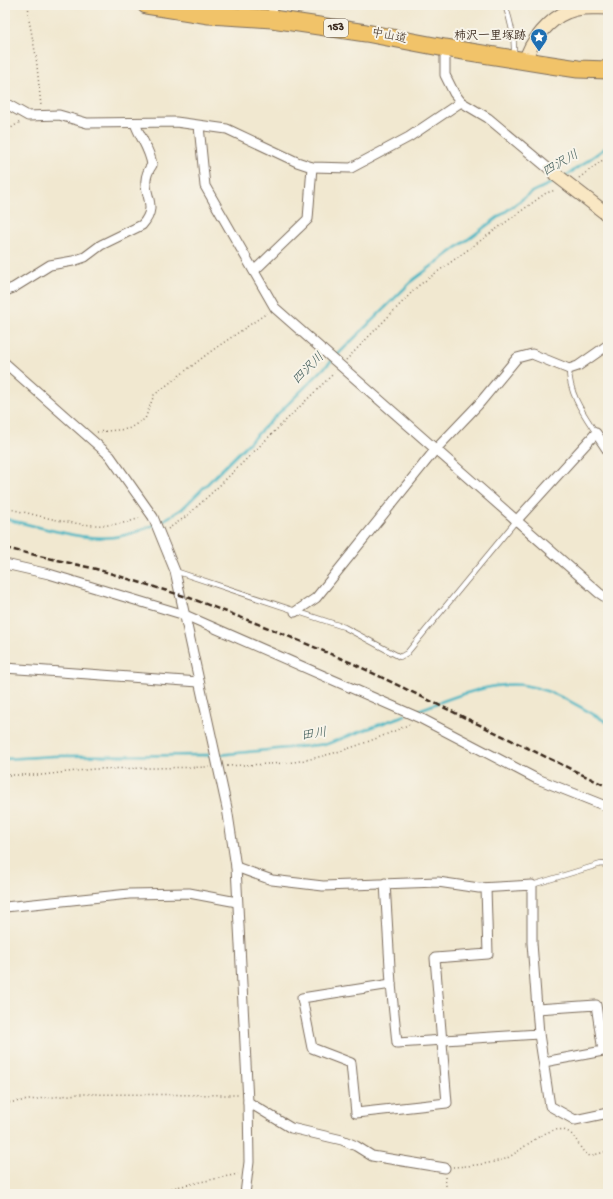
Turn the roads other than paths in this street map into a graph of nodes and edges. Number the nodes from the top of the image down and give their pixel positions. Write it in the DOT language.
graph roads {
  1 [pos="146,5"];
  2 [pos="505,5"];
  3 [pos="608,8"];
  4 [pos="273,12"];
  5 [pos="445,48"];
  6 [pos="520,59"];
  7 [pos="608,70"];
  8 [pos="461,102"];
  9 [pos="5,103"];
  10 [pos="136,123"];
  11 [pos="200,126"];
  12 [pos="312,167"];
  13 [pos="555,174"];
  14 [pos="608,214"];
  15 [pos="254,271"];
  16 [pos="5,291"];
  17 [pos="608,345"];
  18 [pos="6,367"];
  19 [pos="569,369"];
  20 [pos="596,433"];
  21 [pos="435,450"];
  22 [pos="608,451"];
  23 [pos="516,521"];
  24 [pos="5,564"];
  25 [pos="175,572"];
  26 [pos="608,599"];
  27 [pos="295,612"];
  28 [pos="185,615"];
  29 [pos="5,668"];
  30 [pos="199,682"];
  31 [pos="608,807"];
  32 [pos="608,866"];
  33 [pos="236,867"];
  34 [pos="385,883"];
  35 [pos="532,885"];
  36 [pos="486,888"];
  37 [pos="237,902"];
  38 [pos="5,907"];
  39 [pos="391,984"];
  40 [pos="537,1009"];
  41 [pos="538,1034"];
  42 [pos="442,1039"];
  43 [pos="544,1062"];
  44 [pos="248,1099"];
  45 [pos="608,1113"];
  46 [pos="445,1168"];
  47 [pos="246,1194"];
  1 -- 4 [label="highway, 中山道 / 153"];
  2 -- 6 [label="lane"];
  3 -- 6 [label="street"];
  4 -- 5 [label="highway, 中山道 / 153"];
  5 -- 6 [label="highway, 中山道 / 153"];
  5 -- 8 [label="street"];
  6 -- 7 [label="highway, 153"];
  8 -- 12 [label="street"];
  8 -- 13 [label="street"];
  9 -- 10 [label="street"];
  10 -- 11 [label="street"];
  10 -- 16 [label="street"];
  11 -- 12 [label="street"];
  11 -- 15 [label="street"];
  12 -- 15 [label="street"];
  13 -- 14 [label="street"];
  15 -- 21 [label="street"];
  17 -- 19 [label="street"];
  18 -- 25 [label="street"];
  19 -- 20 [label="lane"];
  19 -- 21 [label="street"];
  20 -- 22 [label="street"];
  20 -- 23 [label="street"];
  21 -- 23 [label="street"];
  21 -- 27 [label="street"];
  23 -- 26 [label="street"];
  23 -- 27 [label="lane"];
  24 -- 28 [label="street"];
  25 -- 27 [label="lane"];
  25 -- 28 [label="street"];
  28 -- 30 [label="street"];
  28 -- 31 [label="street"];
  29 -- 30 [label="street"];
  30 -- 33 [label="street"];
  32 -- 35 [label="lane"];
  33 -- 34 [label="street"];
  33 -- 37 [label="street"];
  34 -- 36 [label="street"];
  34 -- 39 [label="street"];
  35 -- 36 [label="street"];
  35 -- 40 [label="street"];
  36 -- 42 [label="street"];
  37 -- 38 [label="street"];
  37 -- 44 [label="street"];
  39 -- 42 [label="street"];
  39 -- 42 [label="street"];
  40 -- 41 [label="street"];
  40 -- 43 [label="street"];
  41 -- 42 [label="street"];
  41 -- 43 [label="street"];
  43 -- 45 [label="street"];
  44 -- 46 [label="street"];
  44 -- 47 [label="street"];
}
